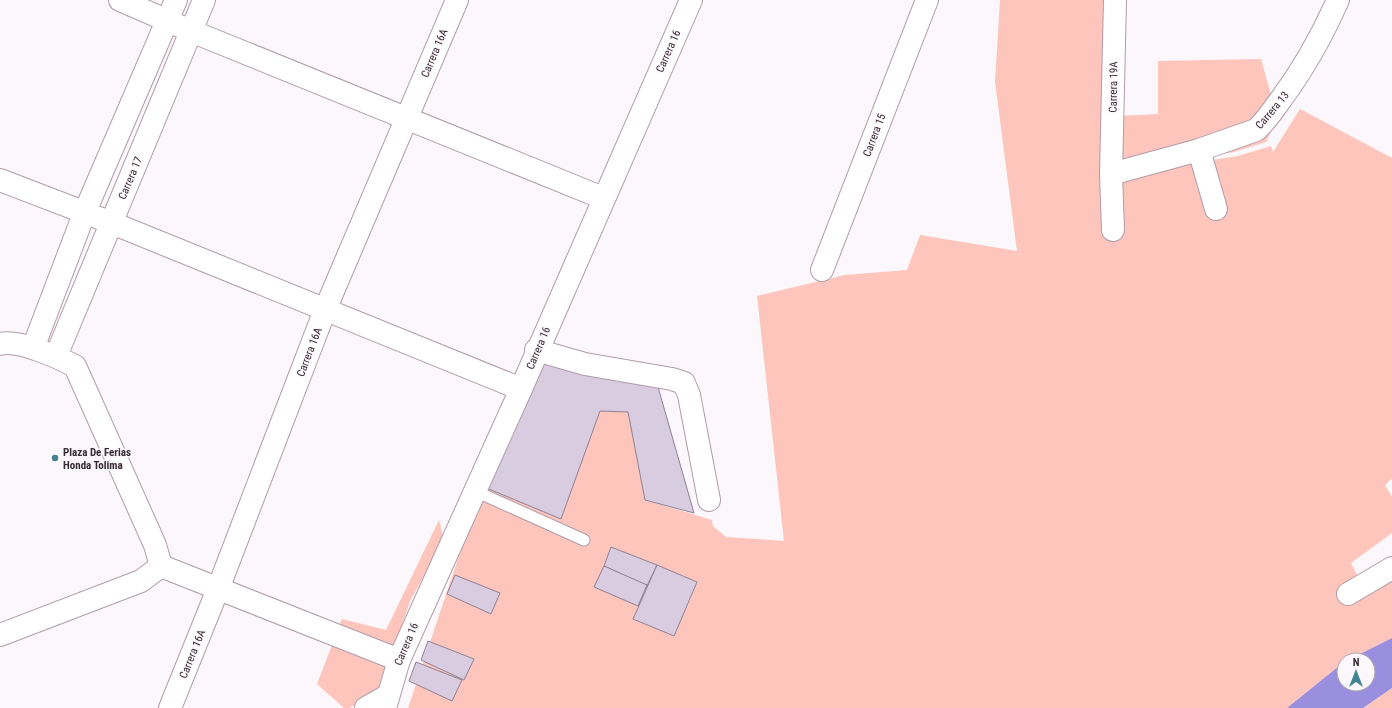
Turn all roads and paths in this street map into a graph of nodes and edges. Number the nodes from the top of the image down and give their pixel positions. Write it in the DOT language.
graph roads {
  1 [pos="120,0"];
  2 [pos="176,0"];
  3 [pos="204,0"];
  4 [pos="457,0"];
  5 [pos="691,0"];
  6 [pos="927,0"];
  7 [pos="1115,0"];
  8 [pos="1338,0"];
  9 [pos="167,21"];
  10 [pos="191,32"];
  11 [pos="406,118"];
  12 [pos="1199,150"];
  13 [pos="1111,174"];
  14 [pos="0,180"];
  15 [pos="603,198"];
  16 [pos="1216,209"];
  17 [pos="84,214"];
  18 [pos="112,223"];
  19 [pos="1114,230"];
  20 [pos="822,270"];
  21 [pos="325,310"];
  22 [pos="0,344"];
  23 [pos="33,348"];
  24 [pos="536,350"];
  25 [pos="56,356"];
  26 [pos="521,389"];
  27 [pos="475,491"];
  28 [pos="709,500"];
  29 [pos="584,540"];
  30 [pos="161,566"];
  31 [pos="1392,568"];
  32 [pos="218,589"];
  33 [pos="1348,594"];
  34 [pos="0,635"];
  35 [pos="399,660"];
  36 [pos="386,702"];
  37 [pos="170,708"];
  38 [pos="366,708"];
  1 -- 9 [label="street"];
  2 -- 9 [label="street"];
  3 -- 10 [label="street, Carrera 17"];
  4 -- 11 [label="street, Carrera 16A"];
  5 -- 15 [label="street, Carrera 16"];
  6 -- 20 [label="street, Carrera 15"];
  7 -- 13 [label="street, Carrera 19A"];
  8 -- 12 [label="street, Carrera 13"];
  9 -- 10 [label="street"];
  9 -- 17 [label="street"];
  10 -- 11 [label="street"];
  10 -- 18 [label="street, Carrera 17"];
  11 -- 15 [label="street"];
  11 -- 21 [label="street, Carrera 16A"];
  12 -- 13 [label="street, Carrera 13"];
  12 -- 16 [label="street"];
  13 -- 19 [label="street, Carrera 19A"];
  14 -- 17 [label="street"];
  15 -- 24 [label="street, Carrera 16"];
  17 -- 18 [label="street"];
  17 -- 23 [label="street"];
  18 -- 21 [label="street"];
  18 -- 25 [label="street, Carrera 17"];
  21 -- 26 [label="street"];
  21 -- 32 [label="street, Carrera 16A"];
  22 -- 23 [label="street"];
  23 -- 25 [label="street"];
  24 -- 26 [label="street, Carrera 16"];
  24 -- 28 [label="street"];
  25 -- 30 [label="street"];
  26 -- 27 [label="street, Carrera 16"];
  27 -- 29 [label="lane"];
  27 -- 35 [label="street, Carrera 16"];
  30 -- 32 [label="street"];
  30 -- 34 [label="street"];
  31 -- 33 [label="street"];
  32 -- 35 [label="street"];
  32 -- 37 [label="street, Carrera 16A"];
  35 -- 36 [label="street, Carrera 16"];
  36 -- 38 [label="street"];
}
